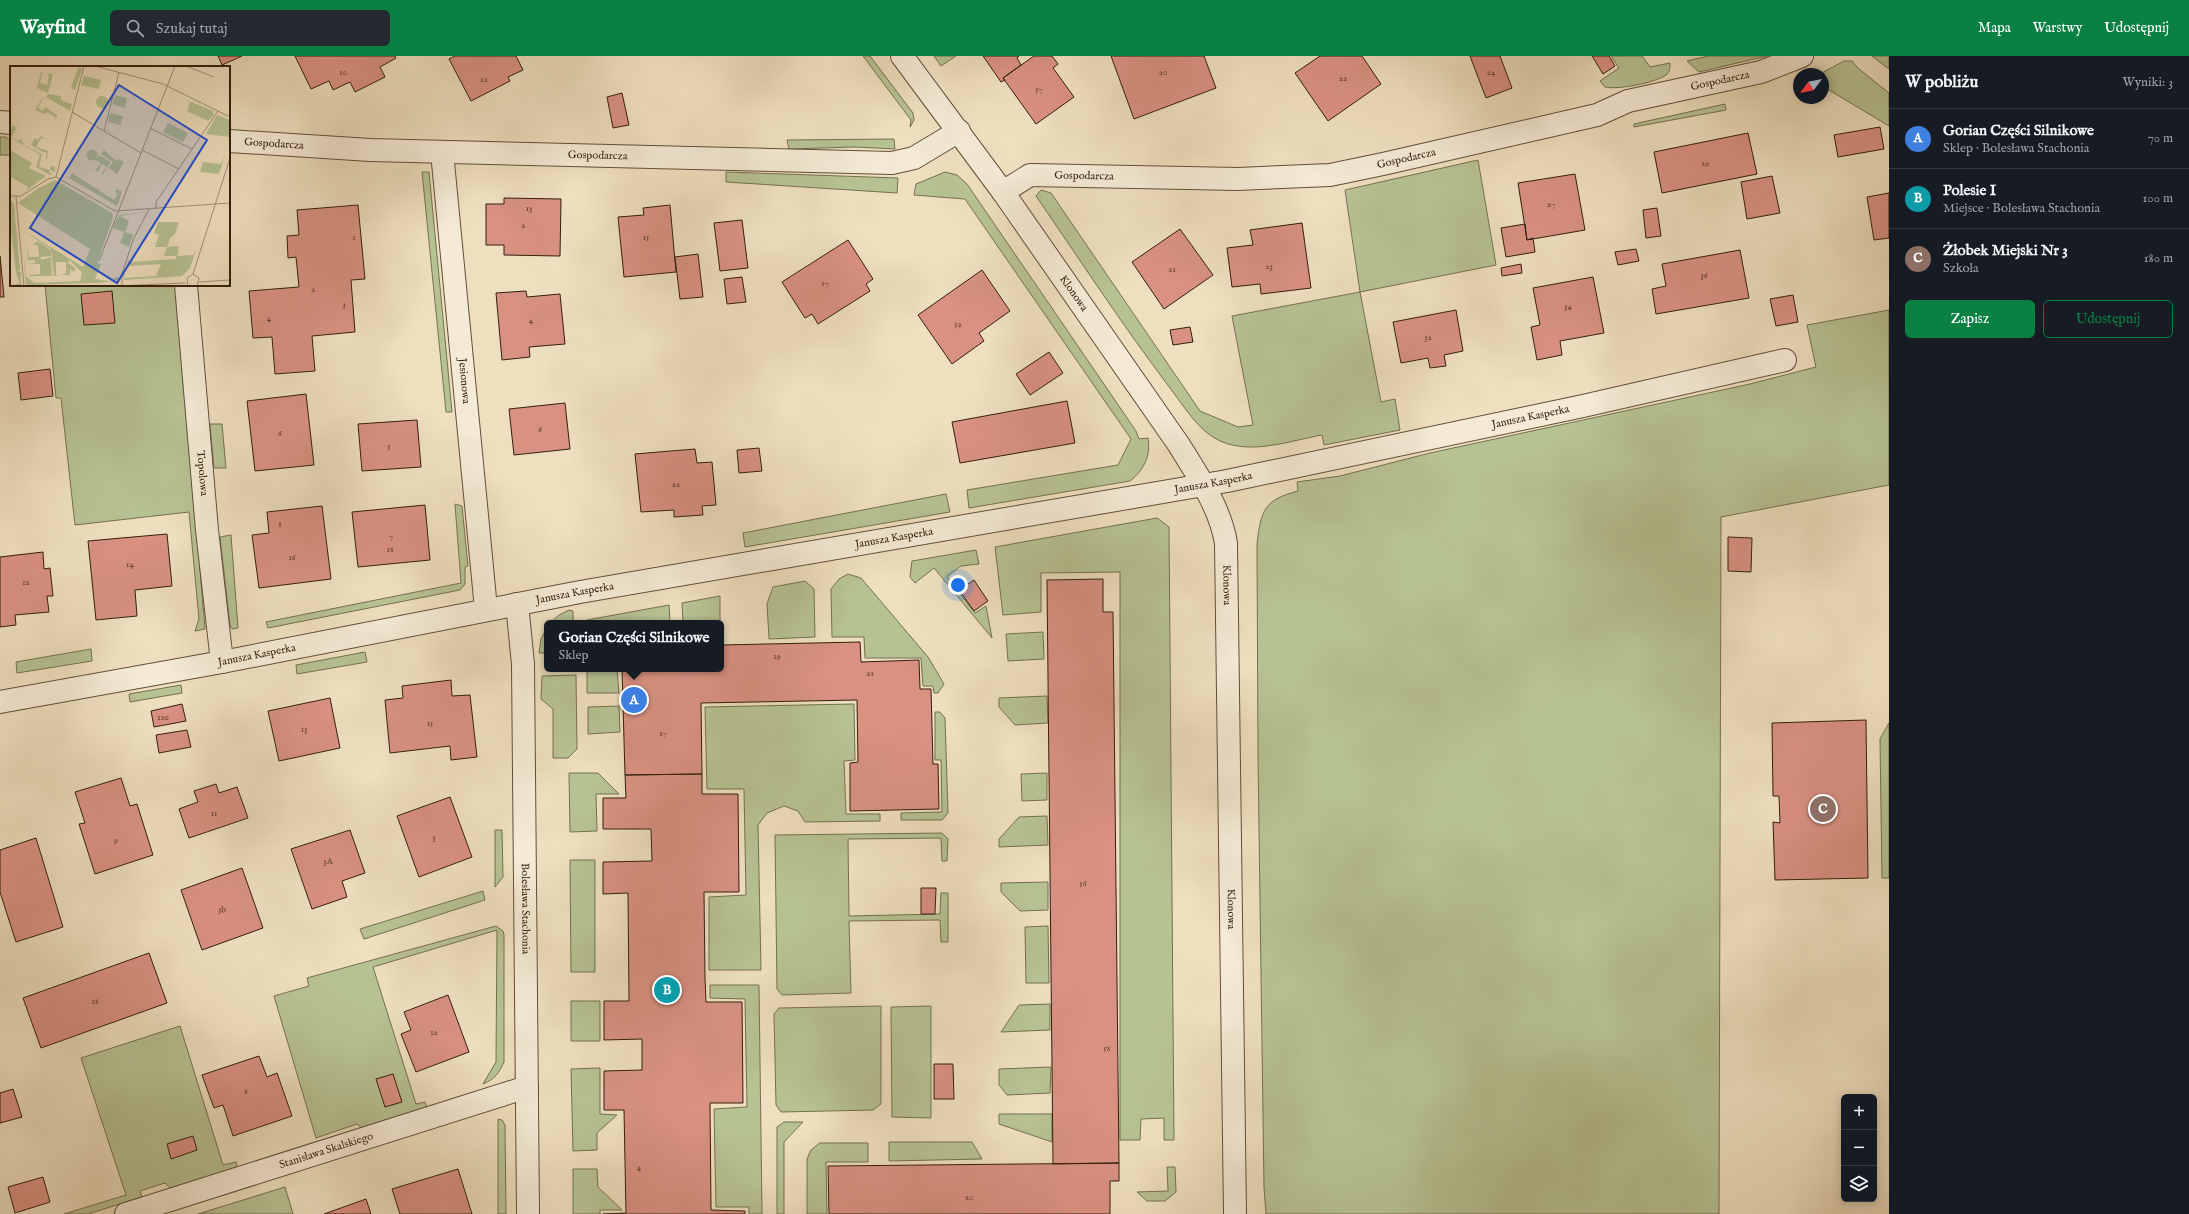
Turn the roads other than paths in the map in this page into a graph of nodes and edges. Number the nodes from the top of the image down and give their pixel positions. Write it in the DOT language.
graph roads {
  1 [pos="902,56"];
  2 [pos="1802,56"];
  3 [pos="0,122"];
  4 [pos="10,123"];
  5 [pos="959,131"];
  6 [pos="230,141"];
  7 [pos="442,152"];
  8 [pos="1003,192"];
  9 [pos="186,286"];
  10 [pos="1785,360"];
  11 [pos="1203,484"];
  12 [pos="517,604"];
  13 [pos="486,609"];
  14 [pos="222,662"];
  15 [pos="0,702"];
  16 [pos="527,1086"];
  17 [pos="126,1214"];
  18 [pos="528,1214"];
  19 [pos="1235,1214"];
  1 -- 5 [label="street, Klonowa"];
  2 -- 8 [label="street, Gospodarcza"];
  3 -- 4 [label="street"];
  5 -- 7 [label="street, Gospodarcza"];
  5 -- 8 [label="street, Klonowa"];
  6 -- 7 [label="street, Gospodarcza"];
  7 -- 13 [label="street, Jesionowa"];
  8 -- 11 [label="street, Klonowa"];
  9 -- 14 [label="street, Topolowa"];
  10 -- 11 [label="street, Janusza Kasperka"];
  11 -- 12 [label="street, Janusza Kasperka"];
  11 -- 19 [label="street, Klonowa"];
  12 -- 13 [label="street, Janusza Kasperka"];
  12 -- 16 [label="street, Bolesława Stachonia"];
  13 -- 14 [label="street, Janusza Kasperka"];
  14 -- 15 [label="street, Janusza Kasperka"];
  16 -- 17 [label="street, Stanisława Skalskiego"];
  16 -- 18 [label="street, Bolesława Stachonia"];
}
